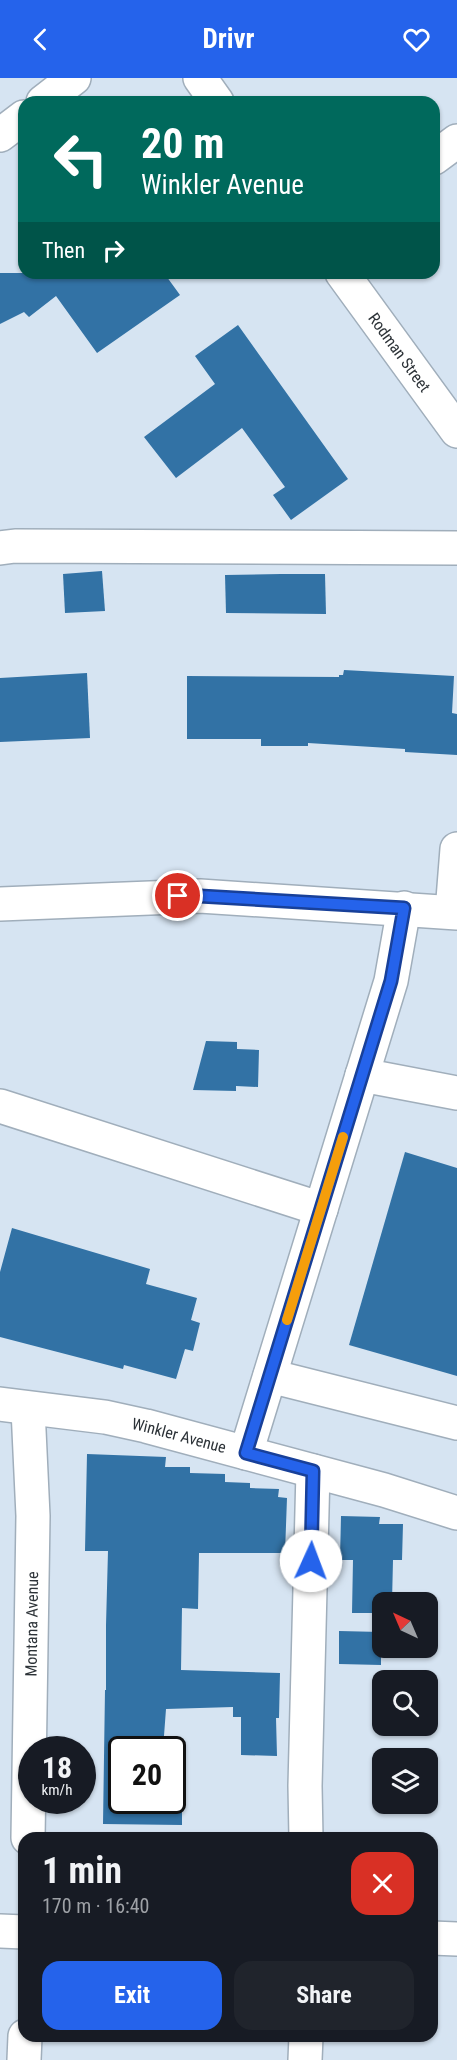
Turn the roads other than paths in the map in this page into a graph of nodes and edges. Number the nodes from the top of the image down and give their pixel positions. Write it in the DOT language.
graph roads {
  1 [pos="74,78"];
  2 [pos="200,78"];
  3 [pos="51,96"];
  4 [pos="213,96"];
  5 [pos="18,122"];
  6 [pos="0,135"];
  7 [pos="457,141"];
  8 [pos="440,154"];
  9 [pos="346,279"];
  10 [pos="457,430"];
  11 [pos="0,548"];
  12 [pos="457,548"];
  13 [pos="457,849"];
  14 [pos="0,904"];
  15 [pos="404,908"];
  16 [pos="454,913"];
  17 [pos="362,1074"];
  18 [pos="457,1093"];
  19 [pos="0,1106"];
  20 [pos="321,1209"];
  21 [pos="270,1376"];
  22 [pos="14,1407"];
  23 [pos="457,1423"];
  24 [pos="246,1453"];
  25 [pos="313,1471"];
  26 [pos="457,1513"];
  27 [pos="28,1832"];
  28 [pos="306,1832"];
  29 [pos="0,1931"];
  30 [pos="18,1932"];
  31 [pos="438,1938"];
  32 [pos="457,1939"];
  33 [pos="25,2042"];
  34 [pos="306,2042"];
  35 [pos="24,2060"];
  36 [pos="305,2060"];
  1 -- 3 [label="street"];
  2 -- 4 [label="street"];
  5 -- 6 [label="street"];
  7 -- 8 [label="street"];
  9 -- 10 [label="street, Rodman Street"];
  11 -- 12 [label="street"];
  13 -- 16 [label="street"];
  14 -- 15 [label="street"];
  15 -- 16 [label="street"];
  15 -- 17 [label="street"];
  17 -- 18 [label="street"];
  17 -- 20 [label="street"];
  19 -- 20 [label="street"];
  20 -- 21 [label="street"];
  21 -- 23 [label="street"];
  21 -- 24 [label="street"];
  22 -- 24 [label="street, Winkler Avenue"];
  22 -- 27 [label="street, Montana Avenue"];
  24 -- 25 [label="street, Winkler Avenue"];
  25 -- 26 [label="street, Winkler Avenue"];
  25 -- 28 [label="street"];
  29 -- 30 [label="street"];
  31 -- 32 [label="street"];
  33 -- 35 [label="street"];
  34 -- 36 [label="street"];
}
